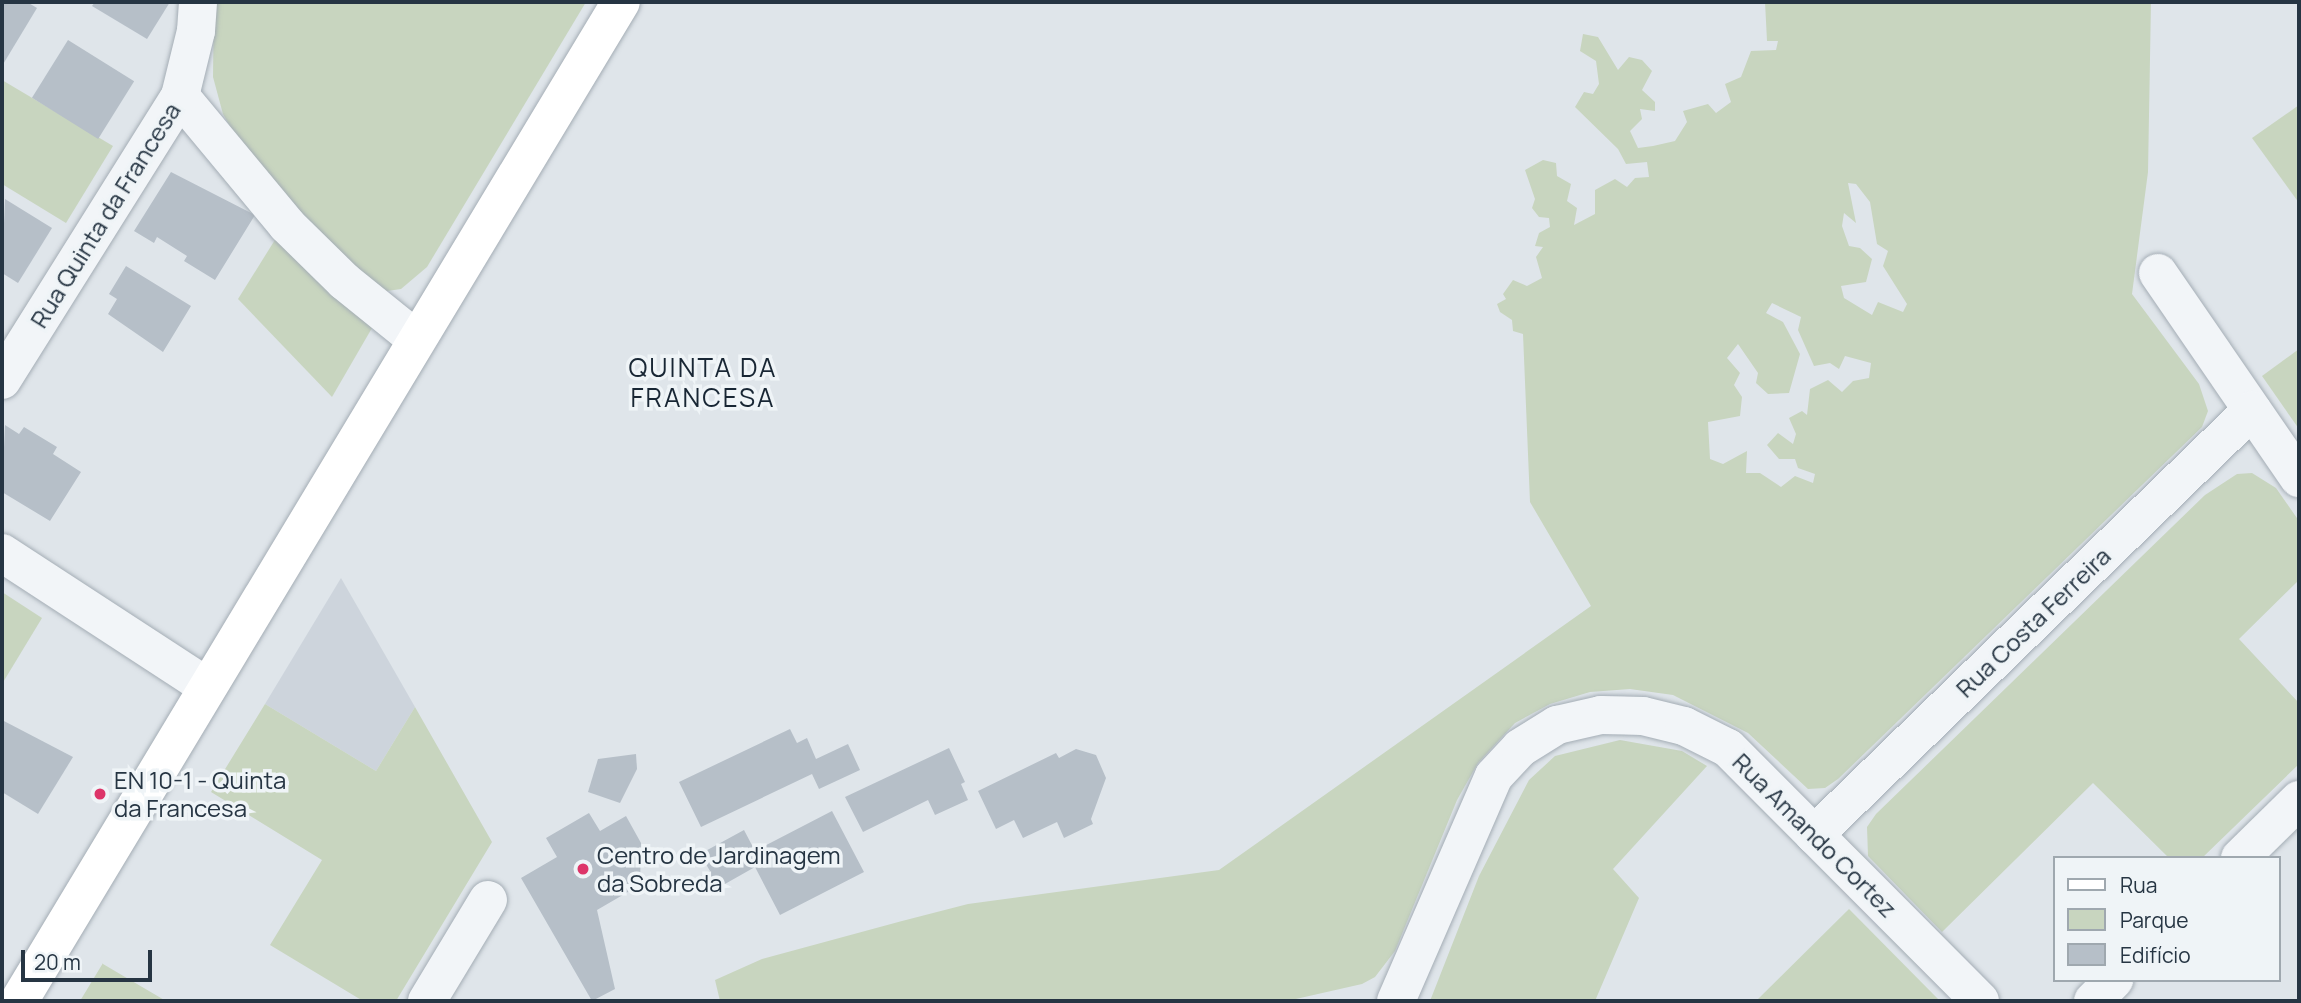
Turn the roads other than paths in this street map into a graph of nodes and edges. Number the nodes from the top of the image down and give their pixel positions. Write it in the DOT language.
graph roads {
  1 [pos="198,2"];
  2 [pos="621,2"];
  3 [pos="180,96"];
  4 [pos="2158,273"];
  5 [pos="416,339"];
  6 [pos="2,380"];
  7 [pos="2252,410"];
  8 [pos="2299,478"];
  9 [pos="2,553"];
  10 [pos="206,686"];
  11 [pos="2299,800"];
  12 [pos="1814,835"];
  13 [pos="2242,856"];
  14 [pos="488,900"];
  15 [pos="2112,982"];
  16 [pos="1400,994"];
  17 [pos="19,1001"];
  18 [pos="427,1001"];
  19 [pos="1980,1001"];
  20 [pos="2093,1001"];
  1 -- 3 [label="street, Rua Quinta da Francesa"];
  2 -- 5 [label="main road"];
  3 -- 5 [label="street"];
  3 -- 6 [label="street, Rua Quinta da Francesa"];
  4 -- 7 [label="street"];
  5 -- 10 [label="main road"];
  7 -- 8 [label="street"];
  7 -- 12 [label="street, Rua Costa Ferreira"];
  9 -- 10 [label="street"];
  10 -- 17 [label="main road"];
  11 -- 13 [label="street"];
  12 -- 16 [label="street, Rua Amando Cortez"];
  12 -- 19 [label="street, Rua Amando Cortez"];
  14 -- 18 [label="street"];
  15 -- 20 [label="street"];
}
